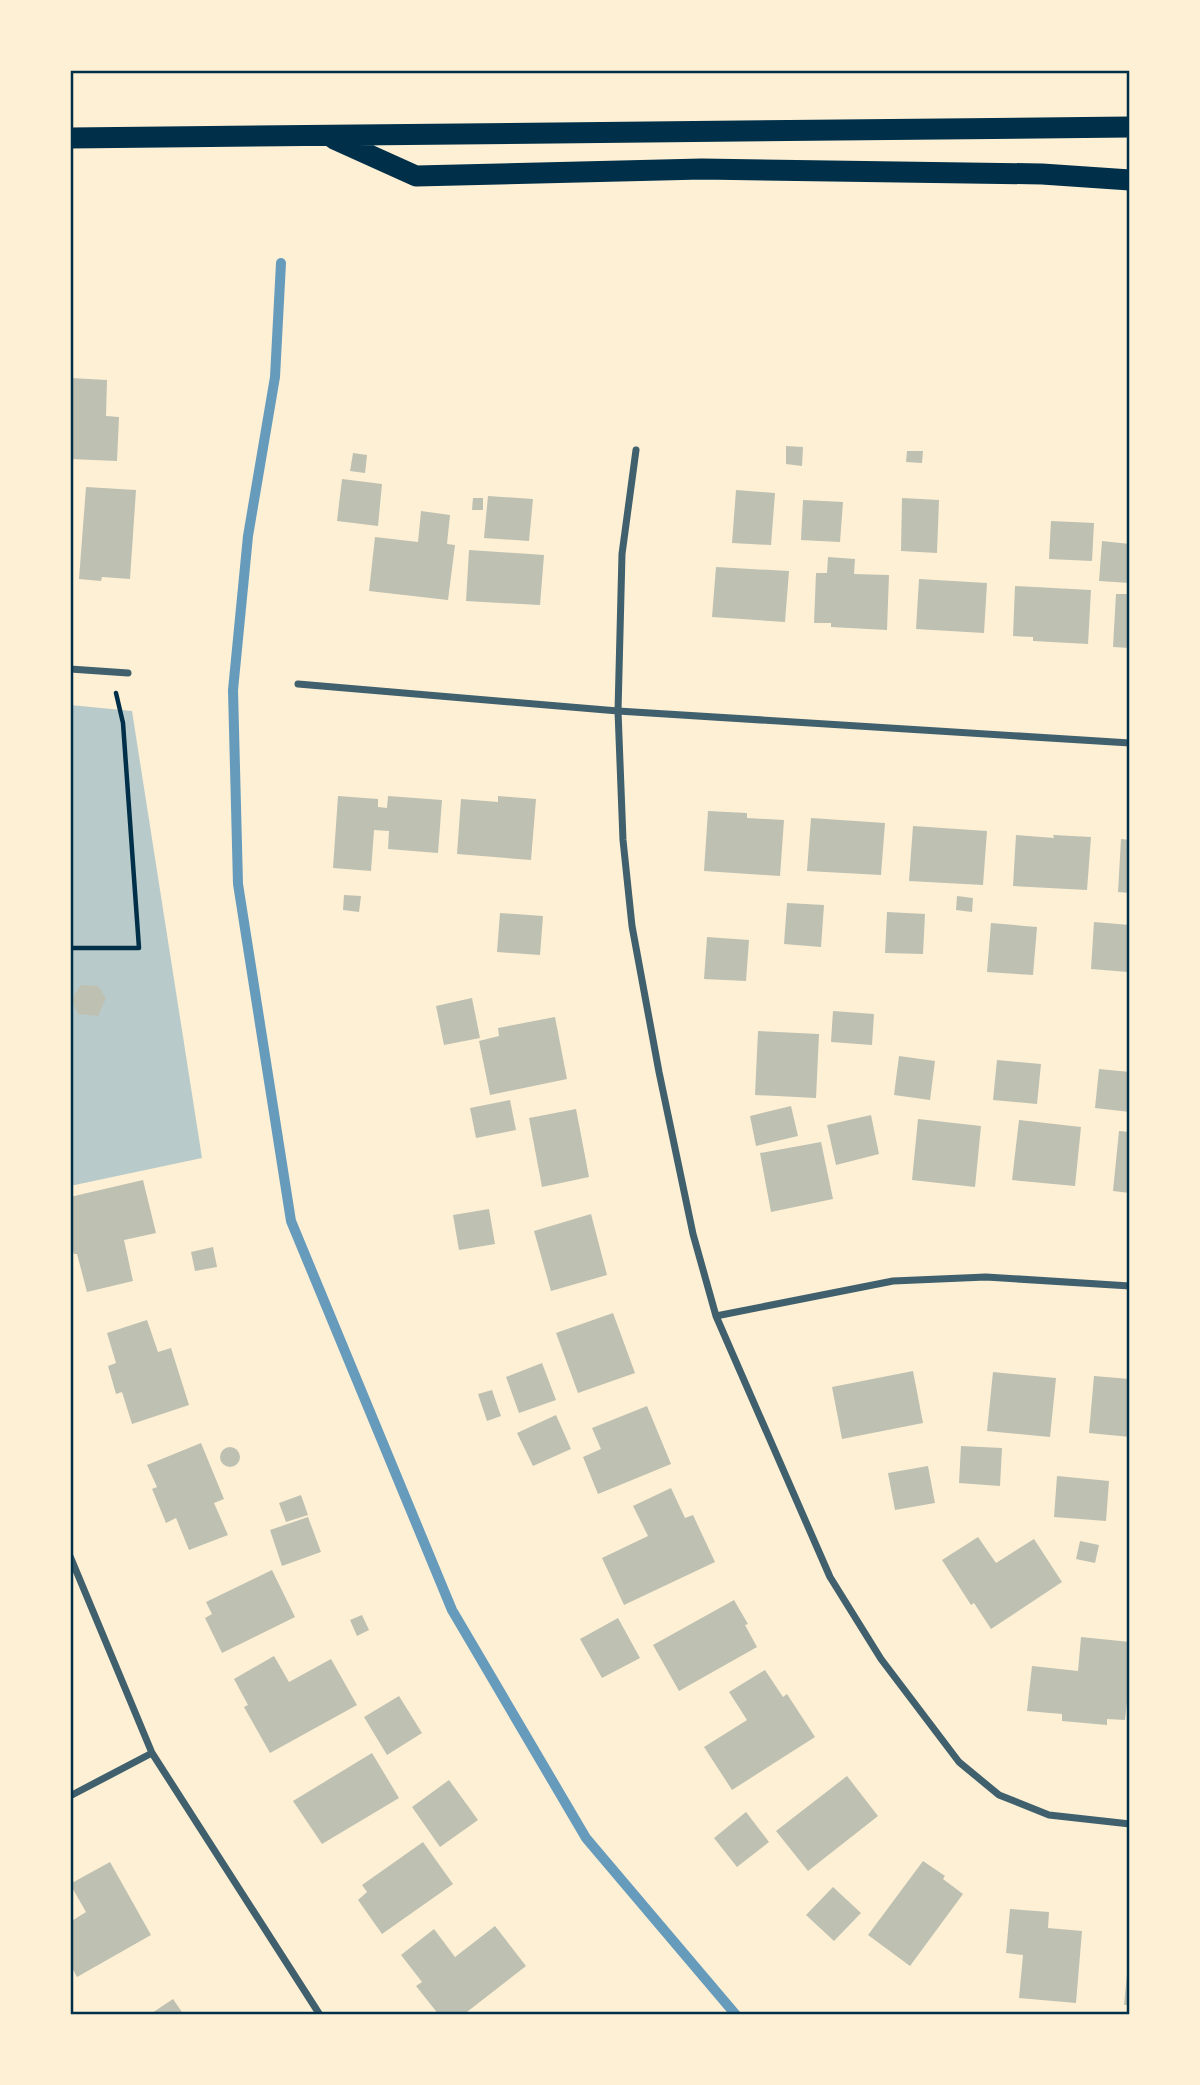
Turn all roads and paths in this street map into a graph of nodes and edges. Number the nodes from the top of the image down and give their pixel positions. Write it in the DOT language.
graph roads {
  1 [pos="1130,127"];
  2 [pos="325,135"];
  3 [pos="70,138"];
  4 [pos="1130,180"];
  5 [pos="636,450"];
  6 [pos="70,669"];
  7 [pos="111,672"];
  8 [pos="128,673"];
  9 [pos="298,684"];
  10 [pos="618,710"];
  11 [pos="1130,743"];
  12 [pos="70,948"];
  13 [pos="1130,1286"];
  14 [pos="716,1315"];
  15 [pos="70,1556"];
  16 [pos="152,1753"];
  17 [pos="70,1796"];
  18 [pos="1130,1824"];
  19 [pos="320,2015"];
  1 -- 2 [label="highway"];
  2 -- 3 [label="highway"];
  2 -- 4 [label="highway"];
  5 -- 10 [label="street"];
  6 -- 7 [label="street"];
  7 -- 8 [label="street"];
  7 -- 12 [label="path"];
  9 -- 10 [label="street"];
  10 -- 11 [label="street"];
  10 -- 14 [label="street"];
  13 -- 14 [label="street"];
  14 -- 18 [label="street"];
  15 -- 16 [label="street"];
  16 -- 17 [label="street"];
  16 -- 19 [label="street"];
}
